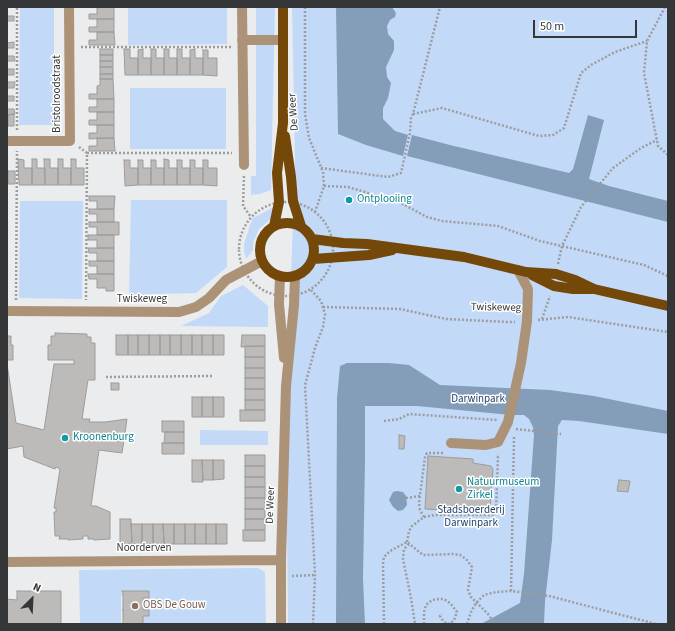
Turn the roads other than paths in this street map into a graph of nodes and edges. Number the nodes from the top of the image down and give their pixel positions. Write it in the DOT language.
graph roads {
  1 [pos="69,7"];
  2 [pos="242,7"];
  3 [pos="283,7"];
  4 [pos="283,40"];
  5 [pos="242,44"];
  6 [pos="283,123"];
  7 [pos="12,141"];
  8 [pos="244,165"];
  9 [pos="274,226"];
  10 [pos="301,226"];
  11 [pos="312,239"];
  12 [pos="399,249"];
  13 [pos="313,259"];
  14 [pos="262,261"];
  15 [pos="522,271"];
  16 [pos="280,276"];
  17 [pos="295,276"];
  18 [pos="668,306"];
  19 [pos="12,311"];
  20 [pos="286,386"];
  21 [pos="451,443"];
  22 [pos="281,560"];
  23 [pos="7,562"];
  24 [pos="281,624"];
  1 -- 7 [label="street, Bristolroodstraat"];
  2 -- 5 [label="street"];
  3 -- 4 [label="main road, De Weer"];
  4 -- 5 [label="street"];
  4 -- 6 [label="main road, De Weer"];
  5 -- 8 [label="street"];
  6 -- 9 [label="main road, De Weer"];
  6 -- 10 [label="main road, De Weer"];
  9 -- 10 [label="main road"];
  9 -- 14 [label="main road"];
  10 -- 11 [label="main road"];
  11 -- 12 [label="main road"];
  11 -- 13 [label="main road"];
  12 -- 13 [label="main road"];
  12 -- 15 [label="main road"];
  13 -- 17 [label="main road"];
  14 -- 16 [label="main road"];
  14 -- 19 [label="street, Twiskeweg"];
  15 -- 18 [label="main road"];
  15 -- 21 [label="street"];
  16 -- 17 [label="main road"];
  16 -- 20 [label="street, De Weer"];
  17 -- 20 [label="street, De Weer"];
  20 -- 22 [label="street, De Weer"];
  22 -- 23 [label="street, Noorderven"];
  22 -- 24 [label="street, De Weer"];
}
